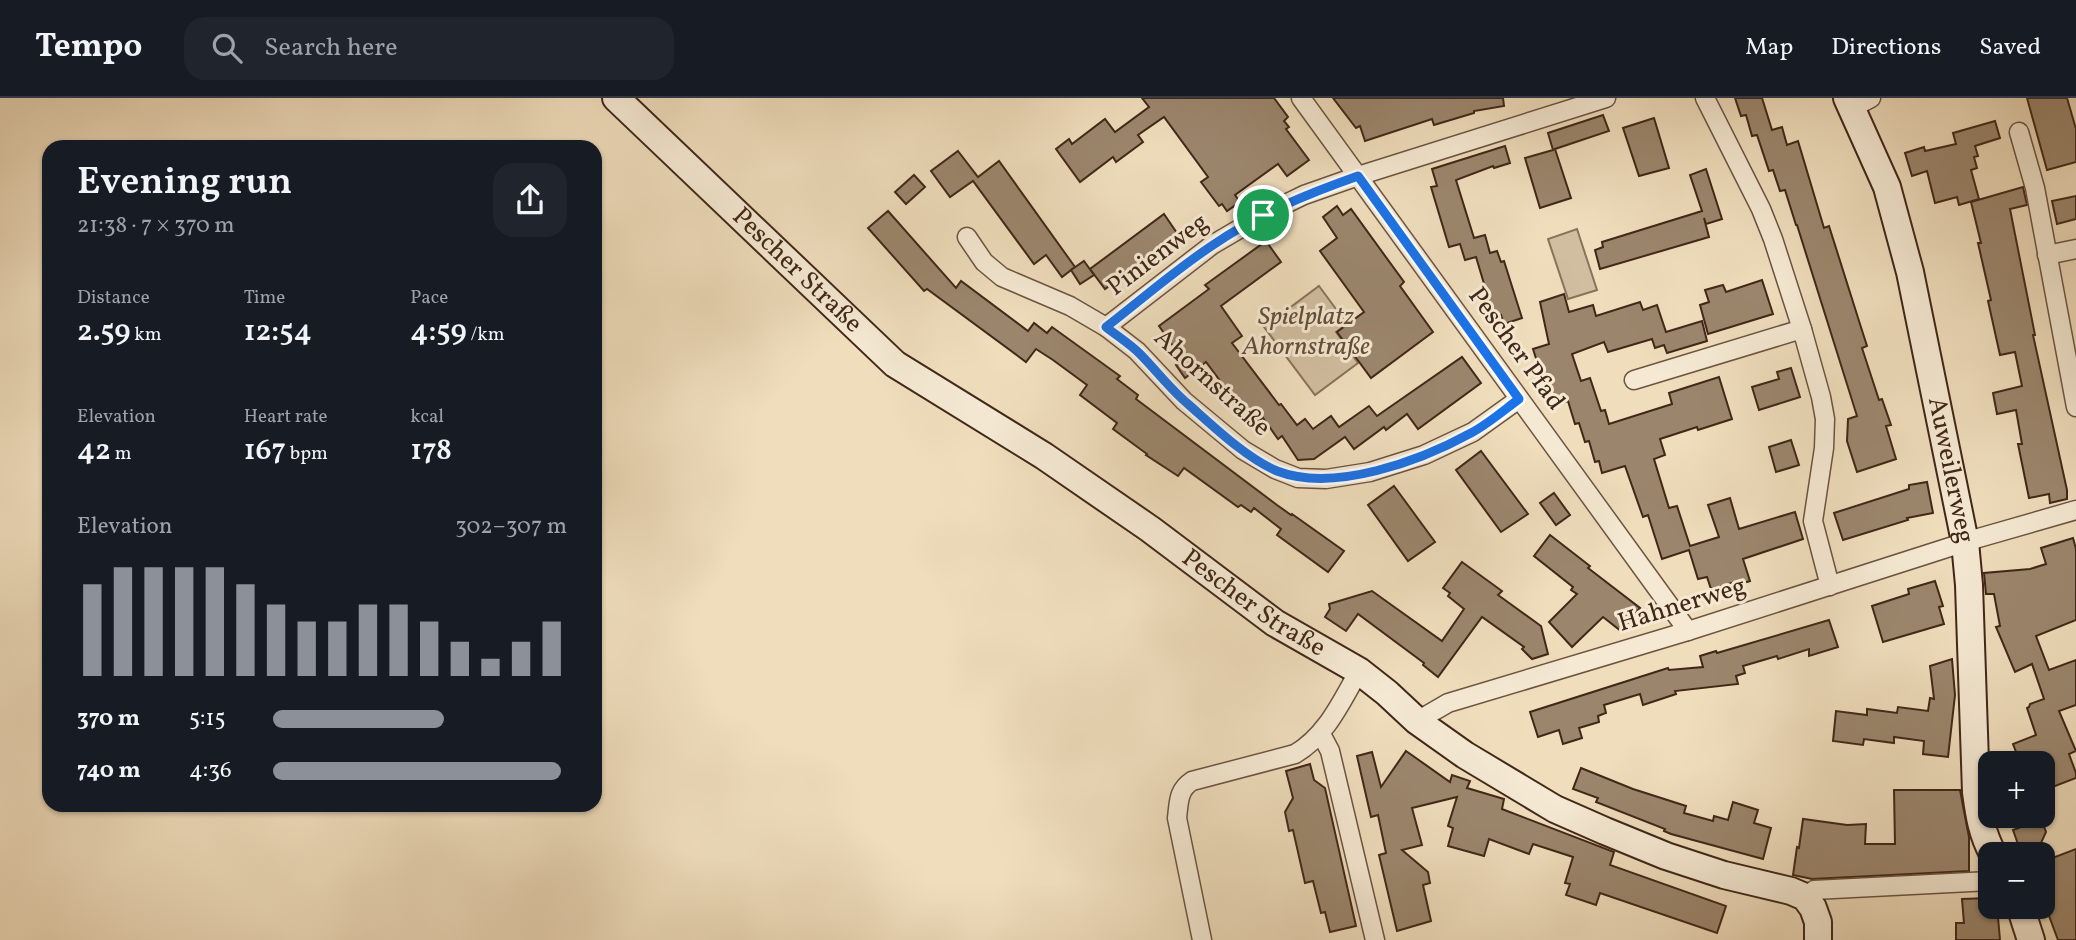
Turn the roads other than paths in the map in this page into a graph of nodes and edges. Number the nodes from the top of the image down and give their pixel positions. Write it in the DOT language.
graph roads {
  1 [pos="616,98"];
  2 [pos="1301,98"];
  3 [pos="1606,98"];
  4 [pos="1705,98"];
  5 [pos="1857,101"];
  6 [pos="2019,132"];
  7 [pos="1358,176"];
  8 [pos="967,237"];
  9 [pos="2076,249"];
  10 [pos="2047,255"];
  11 [pos="1106,327"];
  12 [pos="1802,330"];
  13 [pos="1634,380"];
  14 [pos="1519,399"];
  15 [pos="2076,407"];
  16 [pos="2076,510"];
  17 [pos="1965,542"];
  18 [pos="1830,586"];
  19 [pos="1688,631"];
  20 [pos="1359,671"];
  21 [pos="1417,720"];
  22 [pos="1321,734"];
  23 [pos="1987,842"];
  24 [pos="1978,882"];
  25 [pos="1805,897"];
  26 [pos="2024,919"];
  27 [pos="1202,940"];
  28 [pos="1375,940"];
  29 [pos="1818,940"];
  30 [pos="2031,940"];
  1 -- 20 [label="street, Pescher Straße"];
  2 -- 7 [label="street, Pescher Pfad"];
  3 -- 7 [label="street, Pinienweg"];
  4 -- 12 [label="street"];
  5 -- 17 [label="street, Auweilerweg"];
  6 -- 10 [label="street"];
  7 -- 11 [label="street, Pinienweg"];
  7 -- 14 [label="street, Pescher Pfad"];
  8 -- 11 [label="street, Ahornstraße"];
  9 -- 10 [label="street"];
  10 -- 15 [label="street"];
  11 -- 14 [label="street, Ahornstraße"];
  12 -- 13 [label="street"];
  12 -- 18 [label="street"];
  14 -- 19 [label="street, Pescher Pfad"];
  16 -- 17 [label="street, Hahnerweg"];
  17 -- 18 [label="street, Hahnerweg"];
  17 -- 23 [label="street, Auweilerweg"];
  18 -- 19 [label="street, Hahnerweg"];
  19 -- 21 [label="street, Hahnerweg"];
  20 -- 21 [label="street, Pescher Straße"];
  20 -- 22 [label="street"];
  21 -- 25 [label="street, Pescher Straße"];
  22 -- 27 [label="street"];
  22 -- 28 [label="street"];
  24 -- 25 [label="street"];
  25 -- 29 [label="street"];
  26 -- 30 [label="street"];
}
